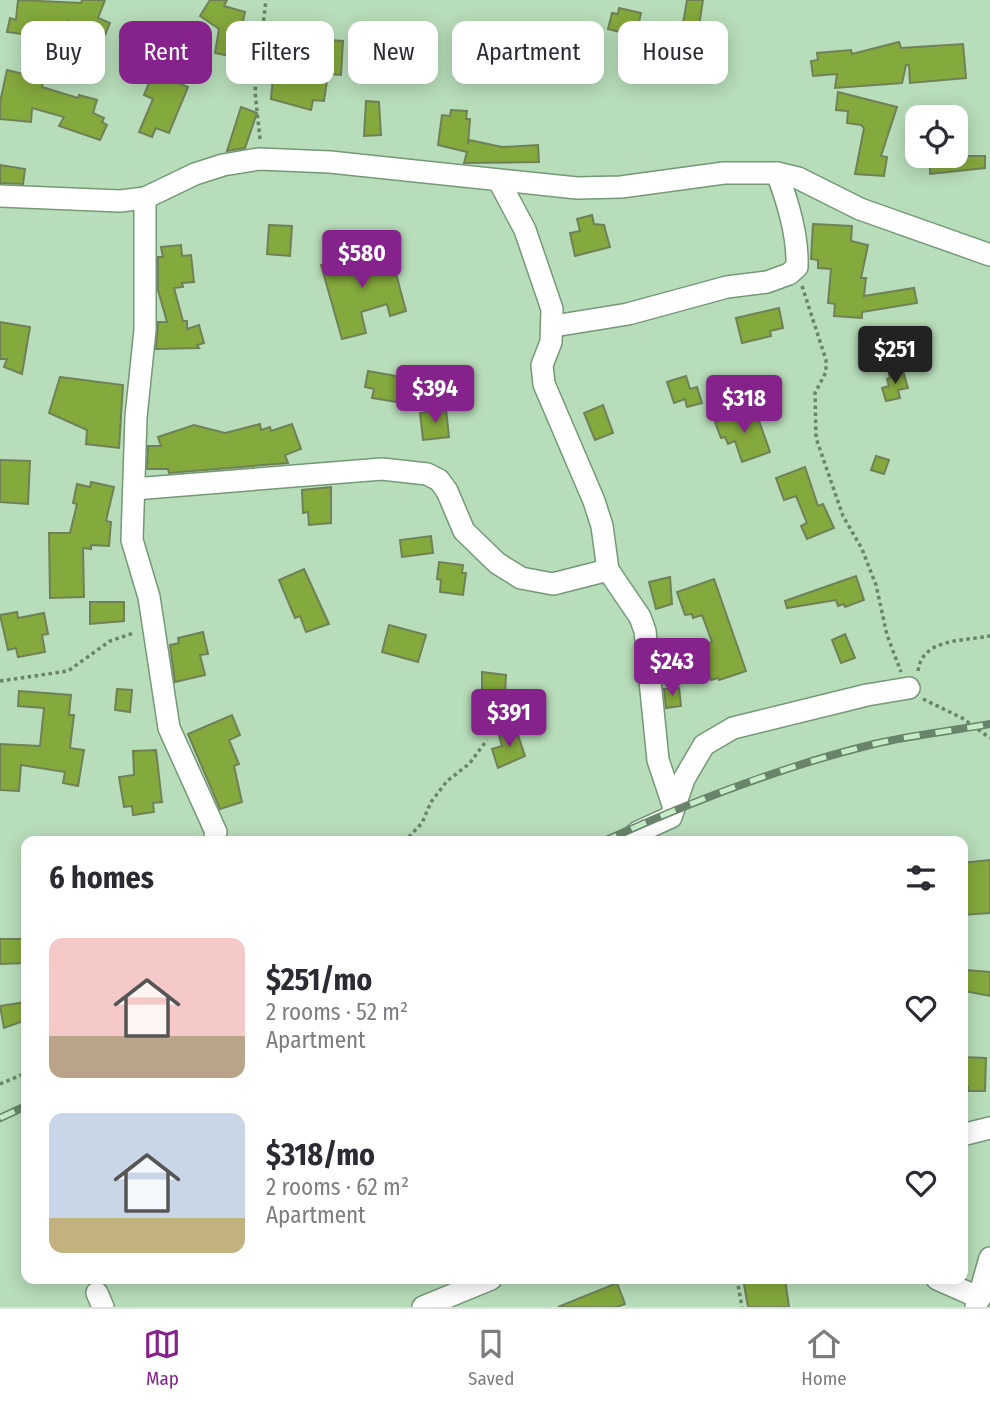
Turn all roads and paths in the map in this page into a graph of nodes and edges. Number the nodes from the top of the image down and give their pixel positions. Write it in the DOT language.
graph roads {
  1 [pos="266,0"];
  2 [pos="259,159"];
  3 [pos="777,173"];
  4 [pos="499,181"];
  5 [pos="0,196"];
  6 [pos="145,198"];
  7 [pos="990,255"];
  8 [pos="797,267"];
  9 [pos="554,326"];
  10 [pos="134,489"];
  11 [pos="608,570"];
  12 [pos="153,627"];
  13 [pos="990,636"];
  14 [pos="0,681"];
  15 [pos="909,688"];
  16 [pos="990,738"];
  17 [pos="487,740"];
  18 [pos="673,804"];
  19 [pos="215,836"];
  20 [pos="410,836"];
  21 [pos="633,836"];
  22 [pos="21,1075"];
  23 [pos="0,1084"];
  24 [pos="990,1128"];
  25 [pos="968,1134"];
  26 [pos="990,1258"];
  27 [pos="479,1284"];
  28 [pos="738,1284"];
  29 [pos="946,1284"];
  30 [pos="978,1302"];
  31 [pos="423,1307"];
  32 [pos="742,1307"];
  1 -- 2 [label="path"];
  2 -- 4 [label="street"];
  2 -- 6 [label="street"];
  3 -- 4 [label="street"];
  3 -- 7 [label="street"];
  3 -- 8 [label="street"];
  4 -- 9 [label="street"];
  5 -- 6 [label="street"];
  6 -- 10 [label="street"];
  8 -- 9 [label="street"];
  8 -- 15 [label="path"];
  9 -- 11 [label="street"];
  10 -- 11 [label="street"];
  10 -- 12 [label="street"];
  11 -- 18 [label="street"];
  12 -- 14 [label="path"];
  12 -- 19 [label="street"];
  13 -- 15 [label="path"];
  15 -- 16 [label="path"];
  15 -- 18 [label="street"];
  17 -- 20 [label="path"];
  18 -- 21 [label="street"];
  22 -- 23 [label="path"];
  24 -- 25 [label="street"];
  26 -- 30 [label="street"];
  27 -- 31 [label="street"];
  28 -- 32 [label="path"];
  29 -- 30 [label="street"];
}
